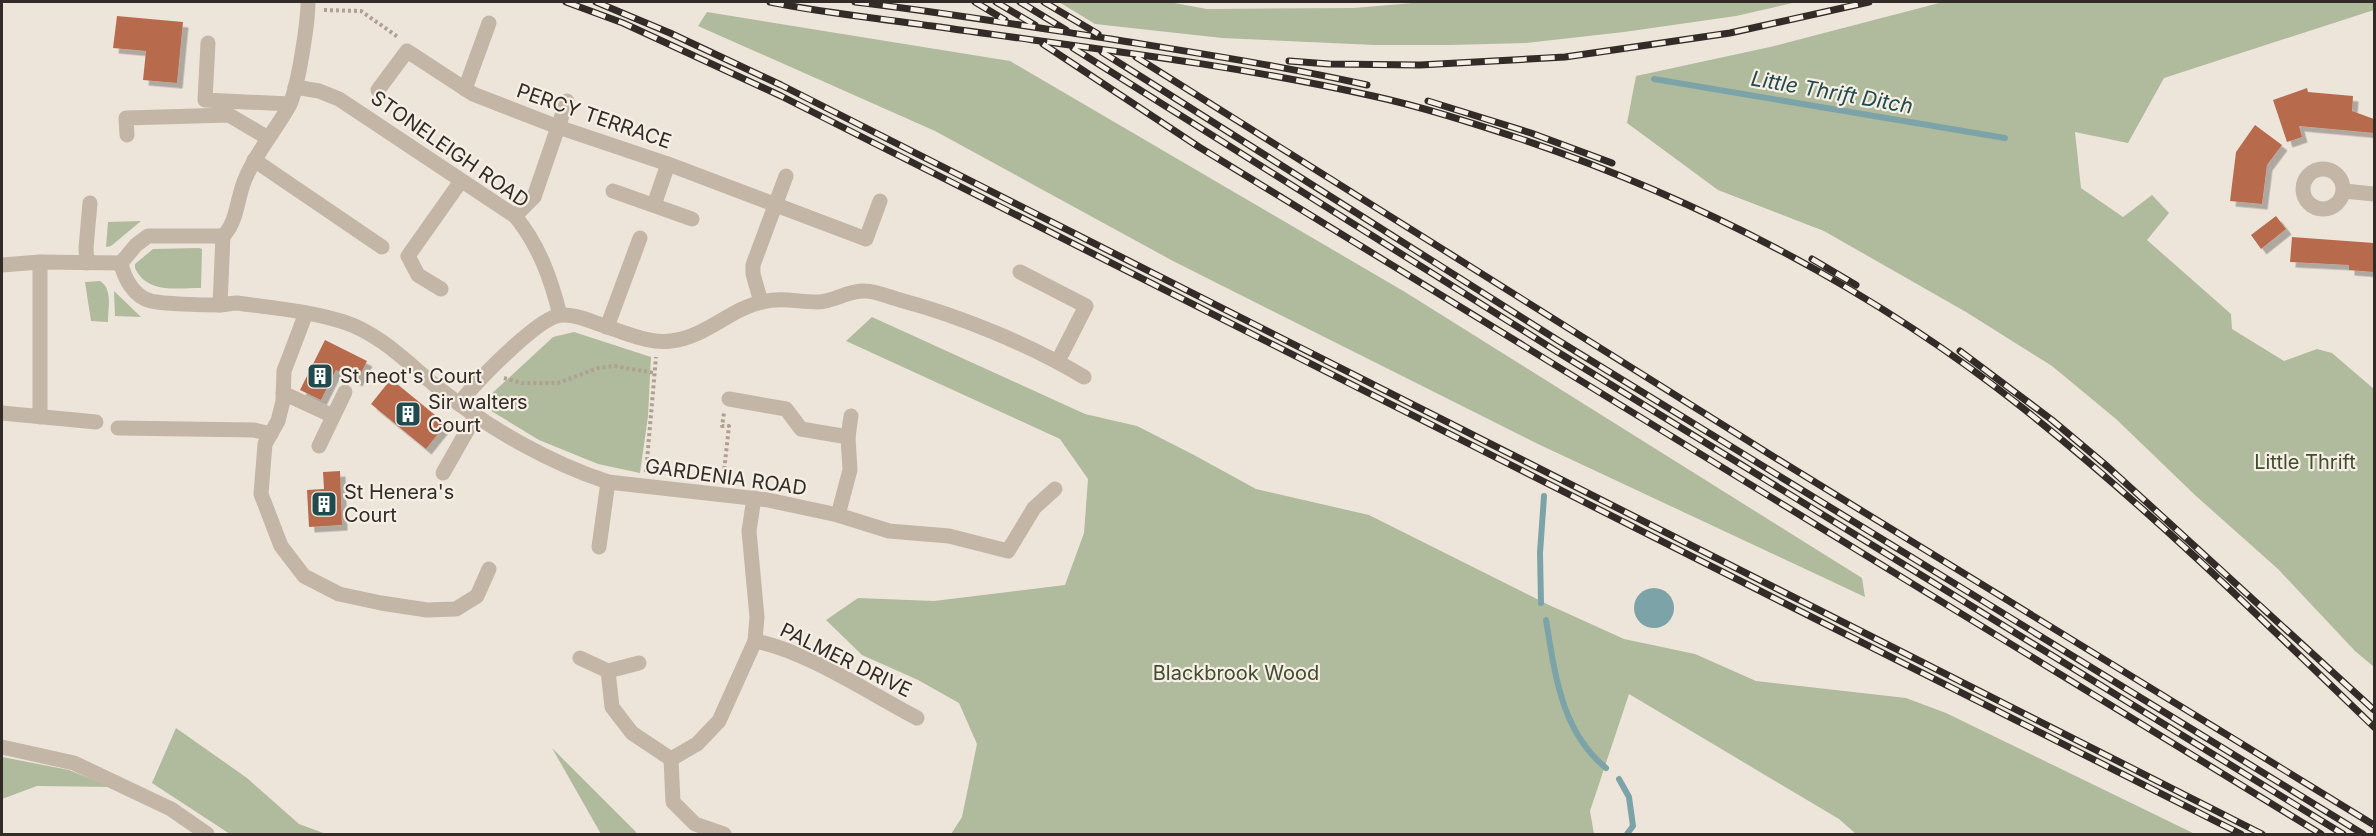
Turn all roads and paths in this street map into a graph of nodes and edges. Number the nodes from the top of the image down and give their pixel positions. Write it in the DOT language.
graph roads {
  1 [pos="308,6"];
  2 [pos="489,23"];
  3 [pos="208,44"];
  4 [pos="407,51"];
  5 [pos="295,87"];
  6 [pos="465,89"];
  7 [pos="378,90"];
  8 [pos="567,101"];
  9 [pos="290,104"];
  10 [pos="558,127"];
  11 [pos="127,135"];
  12 [pos="268,138"];
  13 [pos="254,160"];
  14 [pos="668,164"];
  15 [pos="786,176"];
  16 [pos="461,181"];
  17 [pos="613,191"];
  18 [pos="2343,191"];
  19 [pos="2374,194"];
  20 [pos="880,201"];
  21 [pos="90,203"];
  22 [pos="776,204"];
  23 [pos="654,205"];
  24 [pos="515,216"];
  25 [pos="692,219"];
  26 [pos="223,236"];
  27 [pos="640,238"];
  28 [pos="382,247"];
  29 [pos="40,262"];
  30 [pos="87,263"];
  31 [pos="121,263"];
  32 [pos="2,265"];
  33 [pos="1020,272"];
  34 [pos="441,290"];
  35 [pos="761,302"];
  36 [pos="220,305"];
  37 [pos="306,314"];
  38 [pos="561,315"];
  39 [pos="607,327"];
  40 [pos="660,342"];
  41 [pos="1058,361"];
  42 [pos="491,368"];
  43 [pos="655,373"];
  44 [pos="1084,377"];
  45 [pos="345,392"];
  46 [pos="283,393"];
  47 [pos="729,399"];
  48 [pos="459,404"];
  49 [pos="2,413"];
  50 [pos="476,415"];
  51 [pos="333,416"];
  52 [pos="850,416"];
  53 [pos="40,417"];
  54 [pos="96,422"];
  55 [pos="118,428"];
  56 [pos="271,434"];
  57 [pos="848,437"];
  58 [pos="319,446"];
  59 [pos="443,473"];
  60 [pos="608,482"];
  61 [pos="647,487"];
  62 [pos="1055,489"];
  63 [pos="722,493"];
  64 [pos="754,498"];
  65 [pos="838,515"];
  66 [pos="598,547"];
  67 [pos="489,569"];
  68 [pos="755,641"];
  69 [pos="580,658"];
  70 [pos="639,663"];
  71 [pos="608,671"];
  72 [pos="918,718"];
  73 [pos="2,747"];
  74 [pos="671,759"];
  75 [pos="207,834"];
  76 [pos="724,834"];
  1 -- 4 [label="path"];
  1 -- 5 [label="street"];
  2 -- 6 [label="street"];
  3 -- 9 [label="street"];
  4 -- 6 [label="street, PERCY TERRACE"];
  4 -- 7 [label="street"];
  5 -- 9 [label="street"];
  5 -- 16 [label="street, STONELEIGH ROAD"];
  6 -- 10 [label="street, PERCY TERRACE"];
  8 -- 10 [label="street"];
  9 -- 12 [label="street"];
  10 -- 14 [label="street, PERCY TERRACE"];
  10 -- 24 [label="street"];
  11 -- 12 [label="street"];
  12 -- 13 [label="street"];
  13 -- 26 [label="street"];
  13 -- 28 [label="street"];
  14 -- 22 [label="street, PERCY TERRACE"];
  14 -- 23 [label="street"];
  15 -- 22 [label="street"];
  16 -- 24 [label="street, STONELEIGH ROAD"];
  16 -- 34 [label="street"];
  17 -- 23 [label="street"];
  18 -- 19 [label="street"];
  20 -- 22 [label="street, PERCY TERRACE"];
  21 -- 30 [label="street"];
  22 -- 35 [label="street"];
  23 -- 25 [label="street"];
  24 -- 38 [label="street, STONELEIGH ROAD"];
  26 -- 31 [label="street"];
  26 -- 36 [label="street"];
  27 -- 39 [label="street"];
  29 -- 30 [label="street"];
  29 -- 32 [label="street"];
  29 -- 53 [label="street"];
  30 -- 31 [label="street"];
  31 -- 36 [label="street, GARDENIA ROAD"];
  33 -- 41 [label="street"];
  35 -- 40 [label="street"];
  35 -- 41 [label="street"];
  36 -- 37 [label="street, GARDENIA ROAD"];
  37 -- 46 [label="street"];
  37 -- 48 [label="street, GARDENIA ROAD"];
  38 -- 39 [label="street"];
  38 -- 42 [label="street"];
  39 -- 40 [label="street"];
  40 -- 43 [label="path"];
  41 -- 44 [label="street"];
  42 -- 43 [label="path"];
  42 -- 48 [label="street"];
  43 -- 61 [label="path"];
  45 -- 51 [label="street"];
  46 -- 51 [label="street"];
  46 -- 56 [label="street"];
  47 -- 57 [label="street"];
  47 -- 63 [label="path"];
  48 -- 50 [label="street, GARDENIA ROAD"];
  49 -- 53 [label="street"];
  50 -- 59 [label="street"];
  50 -- 60 [label="street, GARDENIA ROAD"];
  51 -- 58 [label="street"];
  52 -- 57 [label="street"];
  53 -- 54 [label="street"];
  55 -- 56 [label="street"];
  56 -- 67 [label="street"];
  57 -- 65 [label="street"];
  60 -- 61 [label="street, GARDENIA ROAD"];
  60 -- 66 [label="street"];
  61 -- 63 [label="street, GARDENIA ROAD"];
  62 -- 65 [label="street, GARDENIA ROAD"];
  63 -- 64 [label="street, GARDENIA ROAD"];
  64 -- 65 [label="street, GARDENIA ROAD"];
  64 -- 68 [label="street"];
  68 -- 72 [label="street, PALMER DRIVE"];
  68 -- 74 [label="street"];
  69 -- 71 [label="street"];
  70 -- 71 [label="street"];
  71 -- 74 [label="street"];
  73 -- 75 [label="street"];
  74 -- 76 [label="street"];
}
